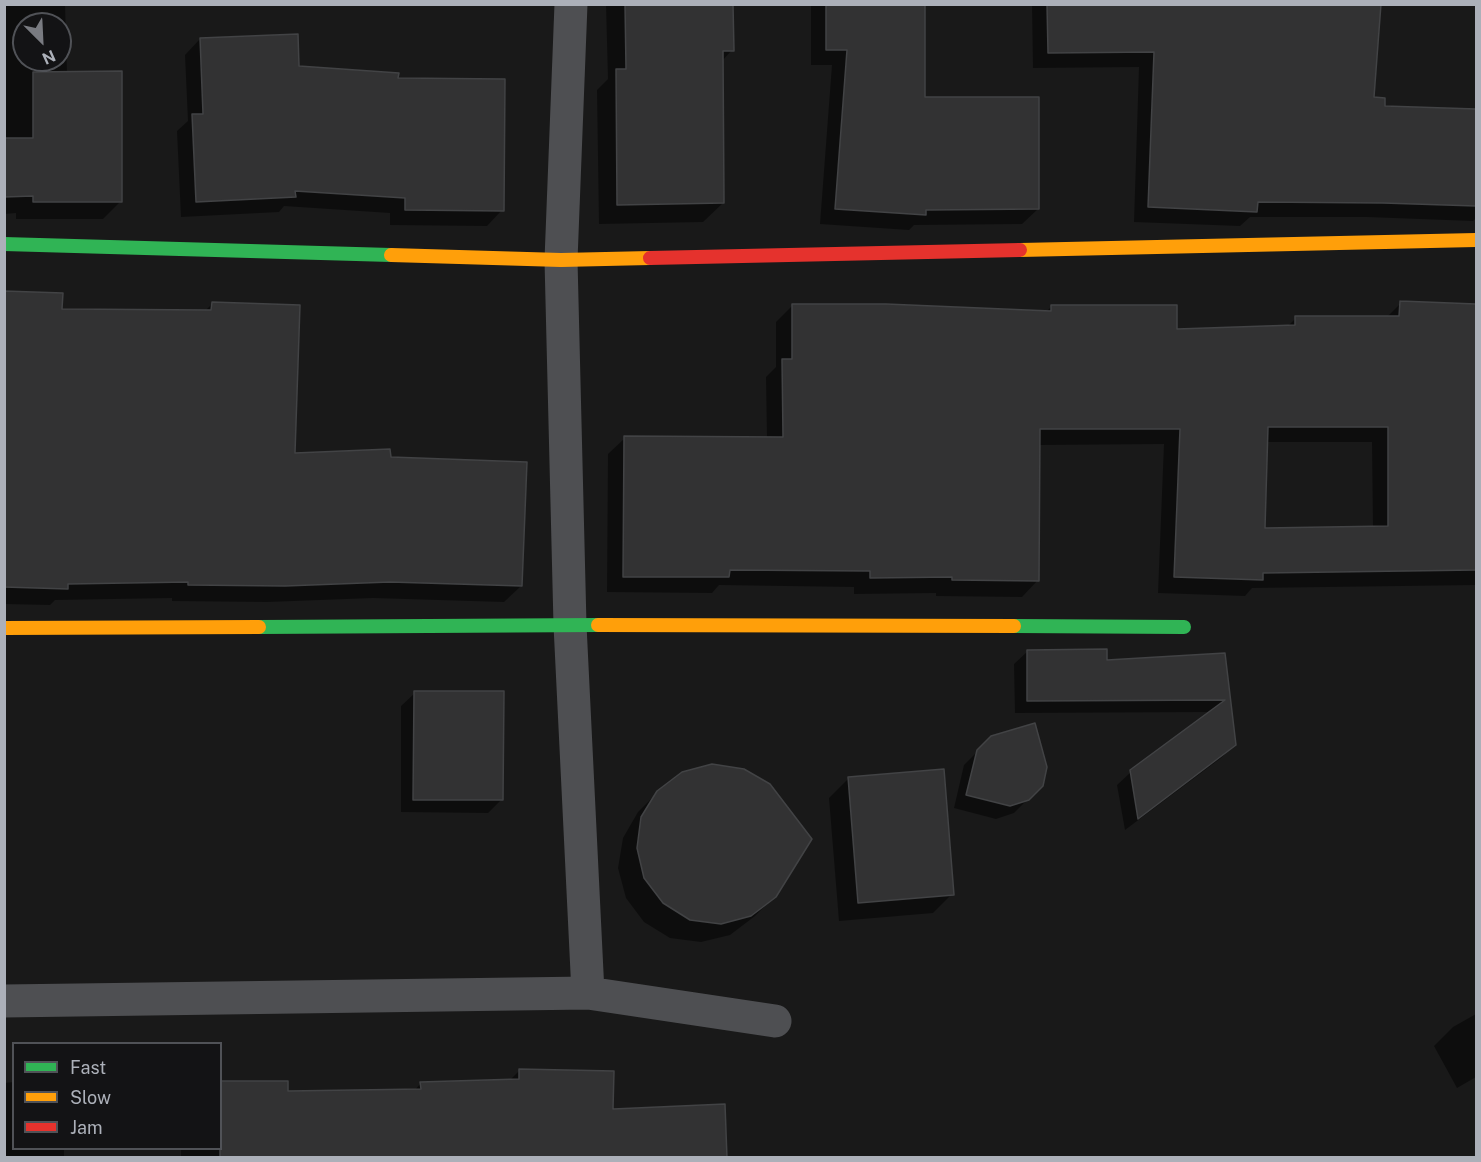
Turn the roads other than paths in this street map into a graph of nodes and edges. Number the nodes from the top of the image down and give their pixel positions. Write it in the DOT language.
graph roads {
  1 [pos="571,4"];
  2 [pos="1476,240"];
  3 [pos="4,244"];
  4 [pos="561,260"];
  5 [pos="570,625"];
  6 [pos="1184,627"];
  7 [pos="4,628"];
  8 [pos="588,993"];
  9 [pos="4,1001"];
  10 [pos="775,1021"];
  1 -- 4 [label="street"];
  2 -- 4 [label="street"];
  3 -- 4 [label="street"];
  4 -- 5 [label="street"];
  5 -- 6 [label="street"];
  5 -- 7 [label="street"];
  5 -- 8 [label="street"];
  8 -- 9 [label="street"];
  8 -- 10 [label="street"];
}
